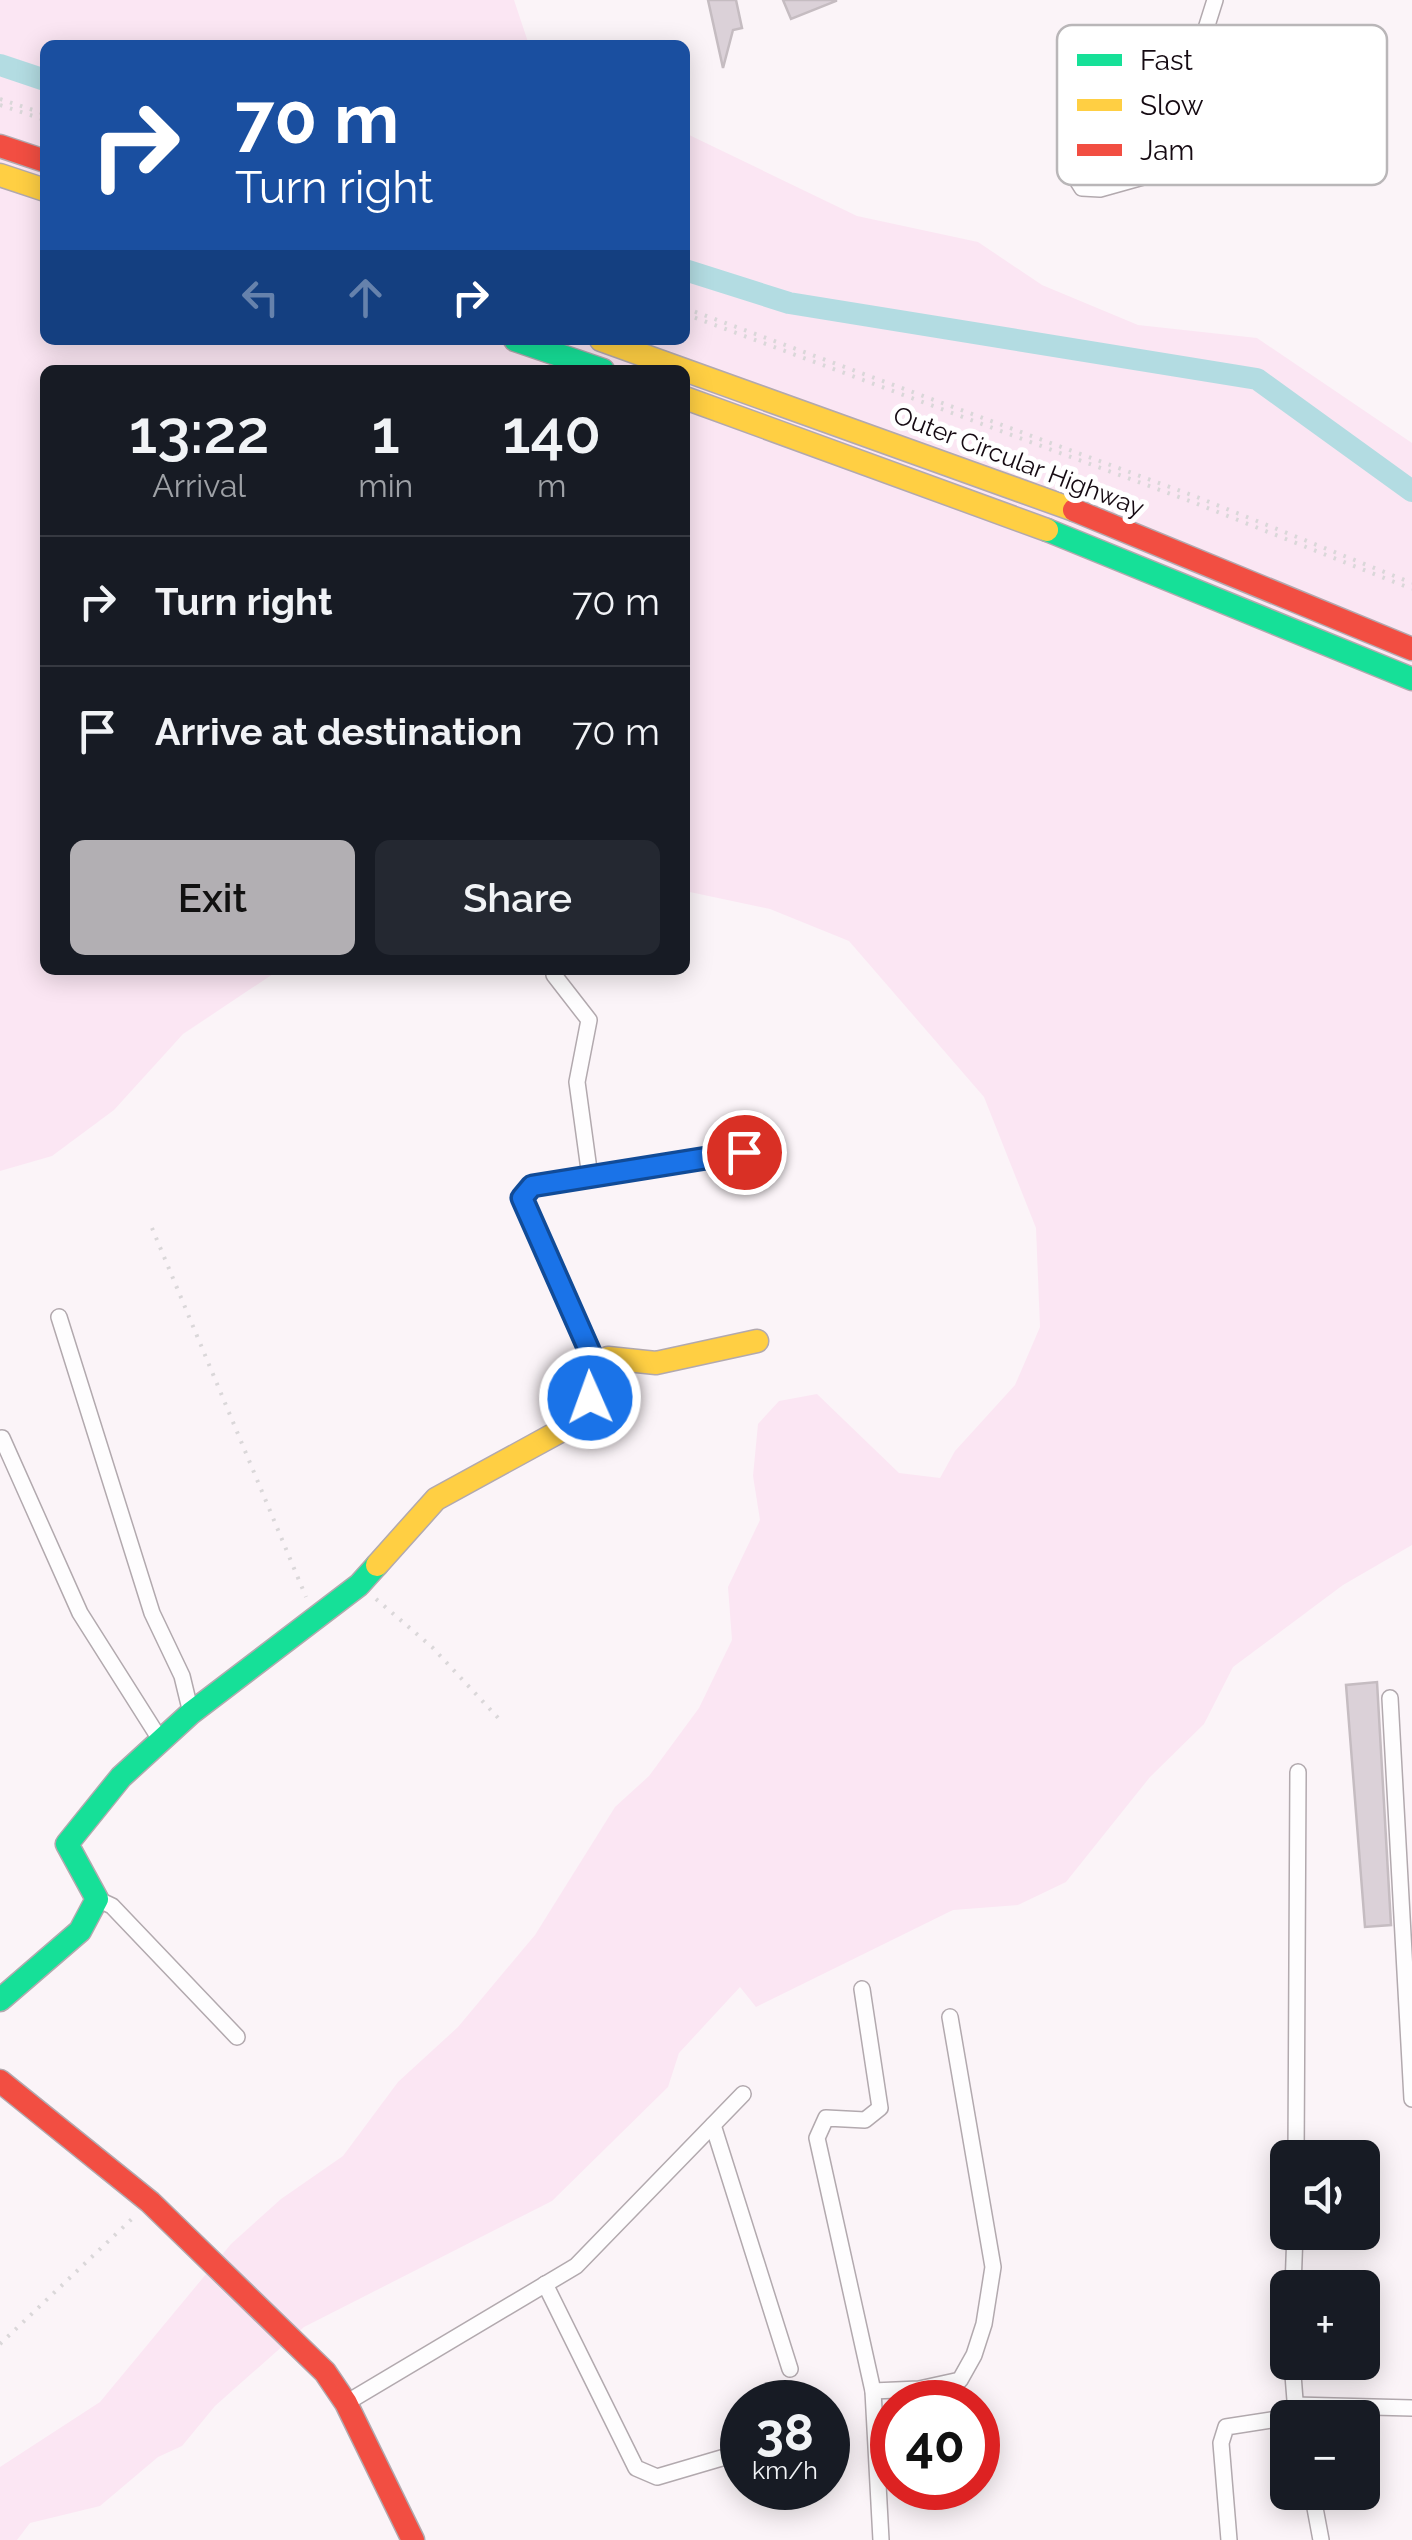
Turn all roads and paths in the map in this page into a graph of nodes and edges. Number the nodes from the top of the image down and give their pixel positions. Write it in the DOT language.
graph roads {
  1 [pos="1216,0"];
  2 [pos="1208,25"];
  3 [pos="0,102"];
  4 [pos="40,115"];
  5 [pos="0,146"];
  6 [pos="40,159"];
  7 [pos="0,176"];
  8 [pos="1080,185"];
  9 [pos="1116,185"];
  10 [pos="40,188"];
  11 [pos="690,313"];
  12 [pos="530,345"];
  13 [pos="615,345"];
  14 [pos="588,365"];
  15 [pos="670,365"];
  16 [pos="690,372"];
  17 [pos="690,400"];
  18 [pos="1412,586"];
  19 [pos="1412,649"];
  20 [pos="1412,679"];
  21 [pos="554,975"];
  22 [pos="744,1152"];
  23 [pos="590,1176"];
  24 [pos="152,1228"];
  25 [pos="59,1317"];
  26 [pos="757,1341"];
  27 [pos="597,1368"];
  28 [pos="2,1438"];
  29 [pos="359,1585"];
  30 [pos="316,1621"];
  31 [pos="1390,1698"];
  32 [pos="192,1713"];
  33 [pos="501,1721"];
  34 [pos="161,1741"];
  35 [pos="1298,1772"];
  36 [pos="97,1899"];
  37 [pos="1408,1947"];
  38 [pos="862,1989"];
  39 [pos="0,2000"];
  40 [pos="950,2016"];
  41 [pos="237,2037"];
  42 [pos="0,2081"];
  43 [pos="1412,2090"];
  44 [pos="743,2094"];
  45 [pos="1412,2098"];
  46 [pos="713,2126"];
  47 [pos="1296,2140"];
  48 [pos="150,2202"];
  49 [pos="545,2284"];
  50 [pos="0,2344"];
  51 [pos="790,2370"];
  52 [pos="871,2380"];
  53 [pos="960,2380"];
  54 [pos="346,2404"];
  55 [pos="1412,2408"];
  56 [pos="1380,2409"];
  57 [pos="1270,2418"];
  58 [pos="720,2458"];
  59 [pos="879,2510"];
  60 [pos="1315,2510"];
  61 [pos="413,2540"];
  62 [pos="880,2540"];
  63 [pos="1229,2540"];
  64 [pos="1321,2540"];
  1 -- 2 [label="street"];
  3 -- 4 [label="path"];
  5 -- 6 [label="main road"];
  7 -- 10 [label="main road"];
  8 -- 9 [label="street"];
  11 -- 18 [label="path"];
  12 -- 14 [label="main road"];
  13 -- 15 [label="main road, Outer Circular Highway"];
  16 -- 19 [label="main road, Outer Circular Highway"];
  17 -- 20 [label="main road"];
  21 -- 23 [label="street"];
  22 -- 23 [label="street"];
  23 -- 27 [label="street"];
  24 -- 30 [label="path"];
  25 -- 32 [label="street"];
  26 -- 27 [label="main road"];
  27 -- 29 [label="main road"];
  28 -- 34 [label="street"];
  29 -- 30 [label="main road"];
  29 -- 33 [label="path"];
  30 -- 32 [label="main road"];
  31 -- 37 [label="street"];
  32 -- 34 [label="main road"];
  34 -- 36 [label="main road"];
  35 -- 47 [label="street"];
  36 -- 39 [label="main road"];
  36 -- 41 [label="street"];
  37 -- 43 [label="street"];
  38 -- 52 [label="street"];
  40 -- 53 [label="street"];
  42 -- 48 [label="main road"];
  43 -- 45 [label="street"];
  44 -- 46 [label="street"];
  46 -- 49 [label="street"];
  46 -- 51 [label="street"];
  48 -- 50 [label="path"];
  48 -- 54 [label="main road"];
  49 -- 54 [label="street"];
  49 -- 58 [label="street"];
  54 -- 61 [label="main road"];
  55 -- 56 [label="street"];
  57 -- 63 [label="street"];
  59 -- 62 [label="street"];
  60 -- 64 [label="street"];
}
